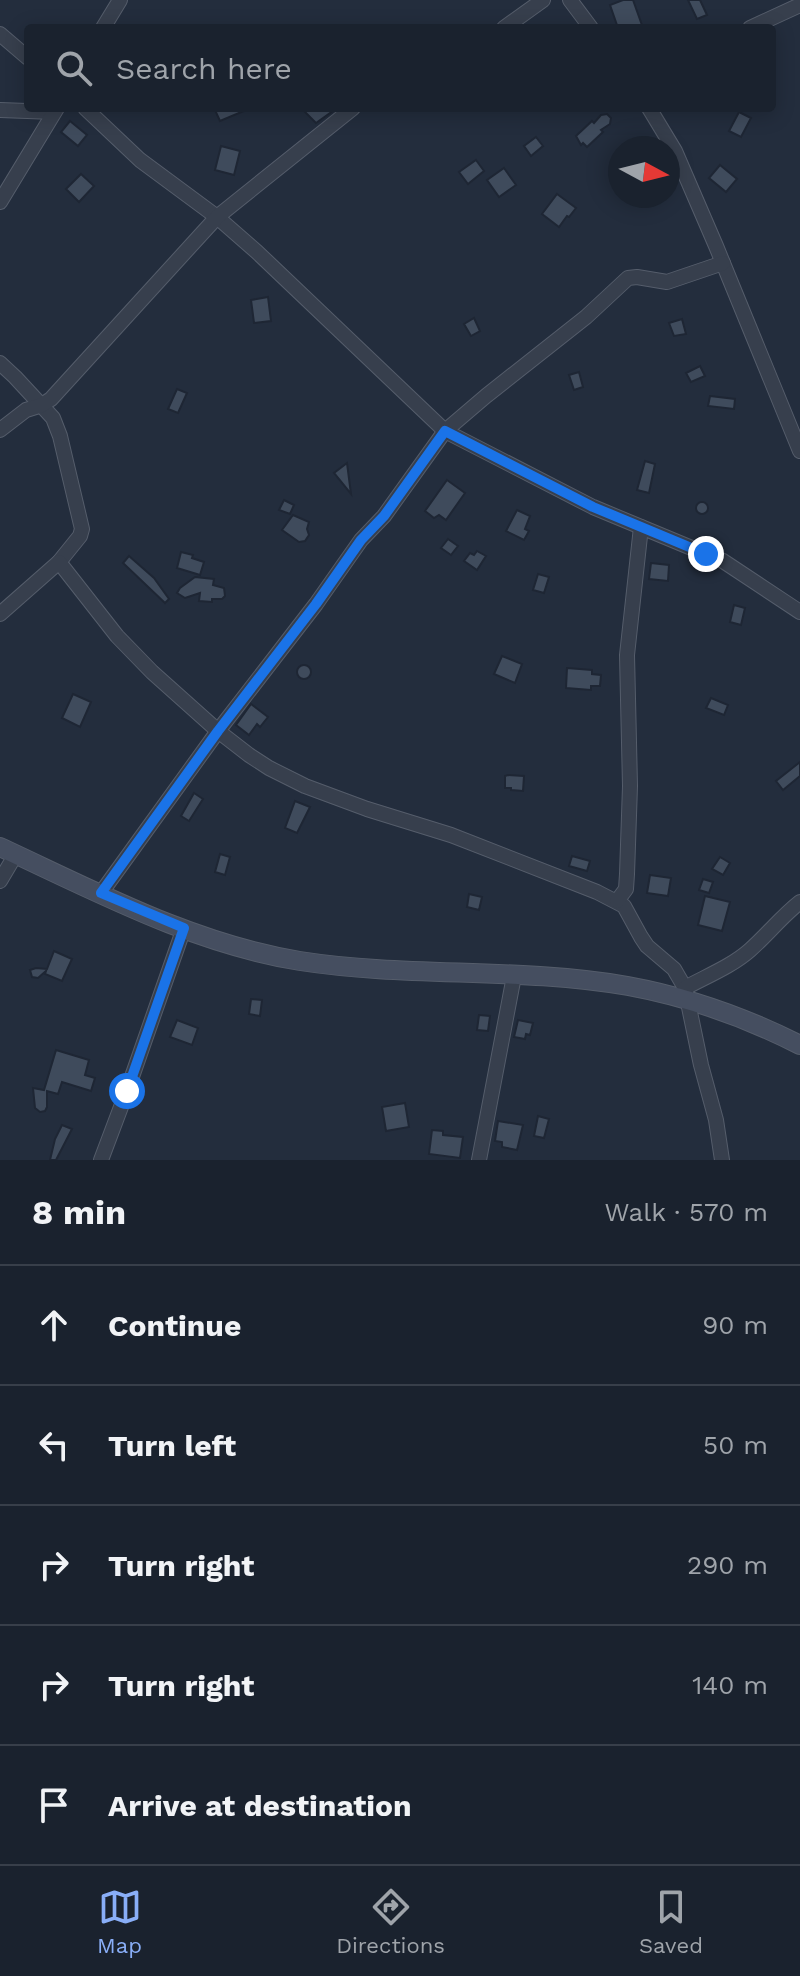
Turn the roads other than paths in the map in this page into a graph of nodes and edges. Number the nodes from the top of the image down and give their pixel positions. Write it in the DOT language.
graph roads {
  1 [pos="120,0"];
  2 [pos="543,0"];
  3 [pos="570,0"];
  4 [pos="800,5"];
  5 [pos="105,24"];
  6 [pos="510,24"];
  7 [pos="588,24"];
  8 [pos="759,24"];
  9 [pos="0,34"];
  10 [pos="24,55"];
  11 [pos="0,110"];
  12 [pos="24,110"];
  13 [pos="55,112"];
  14 [pos="89,112"];
  15 [pos="348,112"];
  16 [pos="651,112"];
  17 [pos="0,202"];
  18 [pos="217,217"];
  19 [pos="723,263"];
  20 [pos="0,363"];
  21 [pos="42,405"];
  22 [pos="0,430"];
  23 [pos="445,431"];
  24 [pos="800,451"];
  25 [pos="641,527"];
  26 [pos="59,562"];
  27 [pos="800,612"];
  28 [pos="0,614"];
  29 [pos="218,731"];
  30 [pos="8,851"];
  31 [pos="0,881"];
  32 [pos="101,893"];
  33 [pos="617,901"];
  34 [pos="800,902"];
  35 [pos="184,928"];
  36 [pos="514,976"];
  37 [pos="687,994"];
  38 [pos="800,1045"];
  39 [pos="101,1160"];
  40 [pos="479,1160"];
  41 [pos="722,1160"];
  1 -- 5 [label="street"];
  2 -- 6 [label="street"];
  3 -- 7 [label="street"];
  4 -- 8 [label="street"];
  9 -- 10 [label="street"];
  11 -- 12 [label="street"];
  13 -- 17 [label="street"];
  14 -- 18 [label="street"];
  15 -- 18 [label="street"];
  16 -- 19 [label="street"];
  18 -- 21 [label="street"];
  18 -- 23 [label="street"];
  19 -- 23 [label="street"];
  19 -- 24 [label="street"];
  20 -- 21 [label="street"];
  21 -- 22 [label="street"];
  21 -- 26 [label="street"];
  23 -- 25 [label="street"];
  23 -- 29 [label="street"];
  25 -- 27 [label="street"];
  25 -- 33 [label="street"];
  26 -- 28 [label="street"];
  26 -- 29 [label="street"];
  29 -- 32 [label="street"];
  29 -- 33 [label="street"];
  30 -- 31 [label="street"];
  30 -- 32 [label="street"];
  32 -- 35 [label="street"];
  33 -- 37 [label="street"];
  34 -- 37 [label="street"];
  35 -- 36 [label="street"];
  35 -- 39 [label="street"];
  36 -- 37 [label="street"];
  36 -- 40 [label="street"];
  37 -- 38 [label="street"];
  37 -- 41 [label="street"];
}
